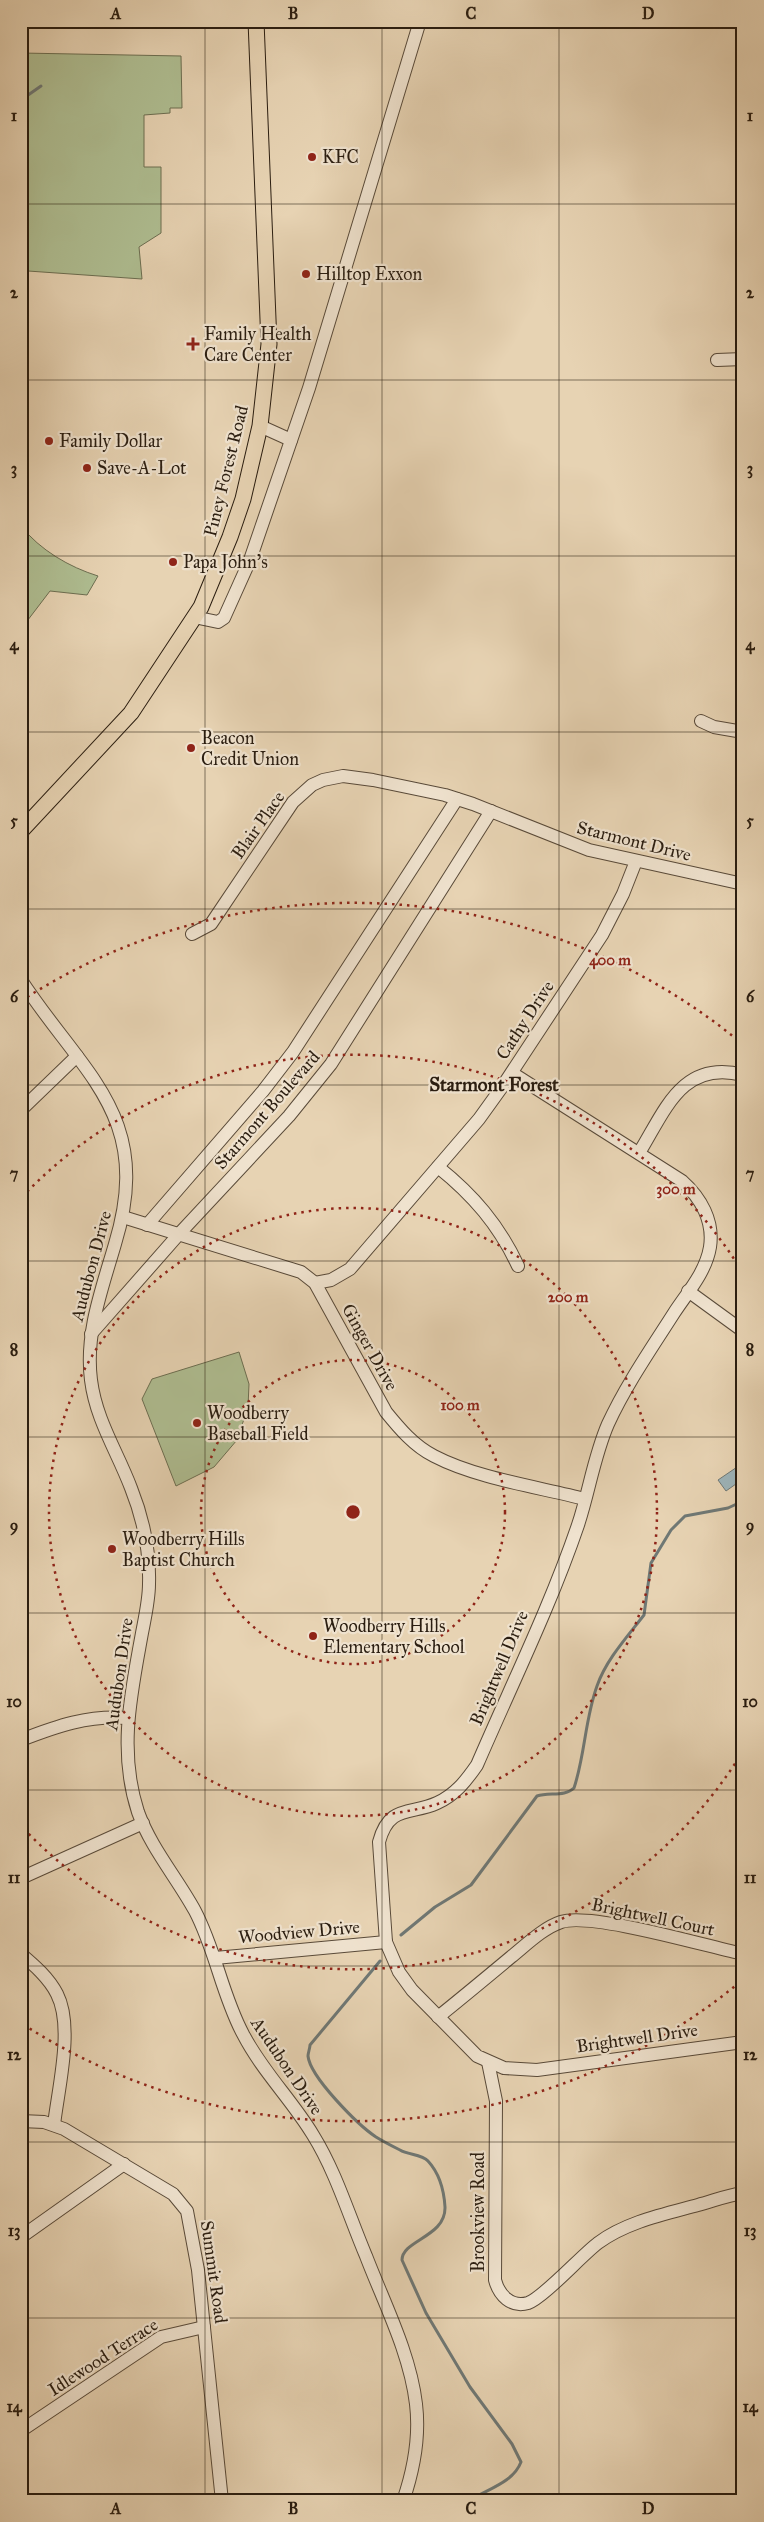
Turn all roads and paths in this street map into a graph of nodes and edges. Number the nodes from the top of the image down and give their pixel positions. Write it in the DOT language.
graph roads {
  1 [pos="256,21"];
  2 [pos="420,21"];
  3 [pos="743,359"];
  4 [pos="717,360"];
  5 [pos="260,426"];
  6 [pos="291,440"];
  7 [pos="194,617"];
  8 [pos="701,721"];
  9 [pos="743,732"];
  10 [pos="457,799"];
  11 [pos="491,811"];
  12 [pos="21,831"];
  13 [pos="636,861"];
  14 [pos="743,884"];
  15 [pos="192,934"];
  16 [pos="21,980"];
  17 [pos="76,1056"];
  18 [pos="512,1073"];
  19 [pos="743,1075"];
  20 [pos="21,1110"];
  21 [pos="639,1153"];
  22 [pos="438,1167"];
  23 [pos="123,1217"];
  24 [pos="147,1225"];
  25 [pos="179,1234"];
  26 [pos="518,1266"];
  27 [pos="315,1283"];
  28 [pos="688,1291"];
  29 [pos="743,1331"];
  30 [pos="90,1335"];
  31 [pos="585,1498"];
  32 [pos="127,1718"];
  33 [pos="21,1740"];
  34 [pos="143,1823"];
  35 [pos="21,1878"];
  36 [pos="386,1942"];
  37 [pos="21,1954"];
  38 [pos="743,1954"];
  39 [pos="216,1958"];
  40 [pos="438,2017"];
  41 [pos="743,2042"];
  42 [pos="488,2062"];
  43 [pos="21,2120"];
  44 [pos="54,2125"];
  45 [pos="124,2164"];
  46 [pos="743,2193"];
  47 [pos="21,2237"];
  48 [pos="204,2327"];
  49 [pos="26,2428"];
  50 [pos="222,2501"];
  51 [pos="403,2501"];
  1 -- 5 [label="main road, Piney Forest Road"];
  2 -- 6 [label="street"];
  3 -- 4 [label="street"];
  5 -- 6 [label="street"];
  5 -- 7 [label="main road, Piney Forest Road"];
  6 -- 7 [label="street"];
  7 -- 12 [label="main road, Piney Forest Road"];
  8 -- 9 [label="street"];
  10 -- 11 [label="street, Blair Place"];
  10 -- 15 [label="street, Blair Place"];
  10 -- 24 [label="street, Starmont Boulevard"];
  11 -- 13 [label="street, Starmont Drive"];
  11 -- 25 [label="street, Starmont Boulevard"];
  13 -- 14 [label="street, Starmont Drive"];
  13 -- 18 [label="street, Cathy Drive"];
  16 -- 17 [label="street, Audubon Drive"];
  17 -- 20 [label="street"];
  17 -- 23 [label="street, Audubon Drive"];
  18 -- 21 [label="street, Brightwell Drive"];
  18 -- 22 [label="street, Cathy Drive"];
  19 -- 21 [label="street"];
  21 -- 28 [label="street, Brightwell Drive"];
  22 -- 26 [label="street"];
  22 -- 27 [label="street, Cathy Drive"];
  23 -- 24 [label="street, Ginger Drive"];
  23 -- 30 [label="street, Audubon Drive"];
  24 -- 25 [label="street, Ginger Drive"];
  25 -- 27 [label="street, Ginger Drive"];
  25 -- 30 [label="street, Starmont Boulevard"];
  27 -- 31 [label="street, Ginger Drive"];
  28 -- 29 [label="street"];
  28 -- 31 [label="street, Brightwell Drive"];
  30 -- 32 [label="street, Audubon Drive"];
  31 -- 36 [label="street, Brightwell Drive"];
  32 -- 33 [label="street"];
  32 -- 34 [label="street, Audubon Drive"];
  34 -- 35 [label="street"];
  34 -- 39 [label="street, Audubon Drive"];
  36 -- 39 [label="street, Woodview Drive"];
  36 -- 40 [label="street, Brightwell Drive"];
  37 -- 44 [label="street"];
  38 -- 40 [label="street, Brightwell Court"];
  39 -- 51 [label="street, Audubon Drive"];
  40 -- 42 [label="street, Brightwell Drive"];
  41 -- 42 [label="street, Brightwell Drive"];
  42 -- 46 [label="street, Brookview Road"];
  43 -- 44 [label="street, Summit Road"];
  44 -- 45 [label="street, Summit Road"];
  45 -- 47 [label="street"];
  45 -- 48 [label="street, Summit Road"];
  48 -- 49 [label="street, Idlewood Terrace"];
  48 -- 50 [label="street, Summit Road"];
}
